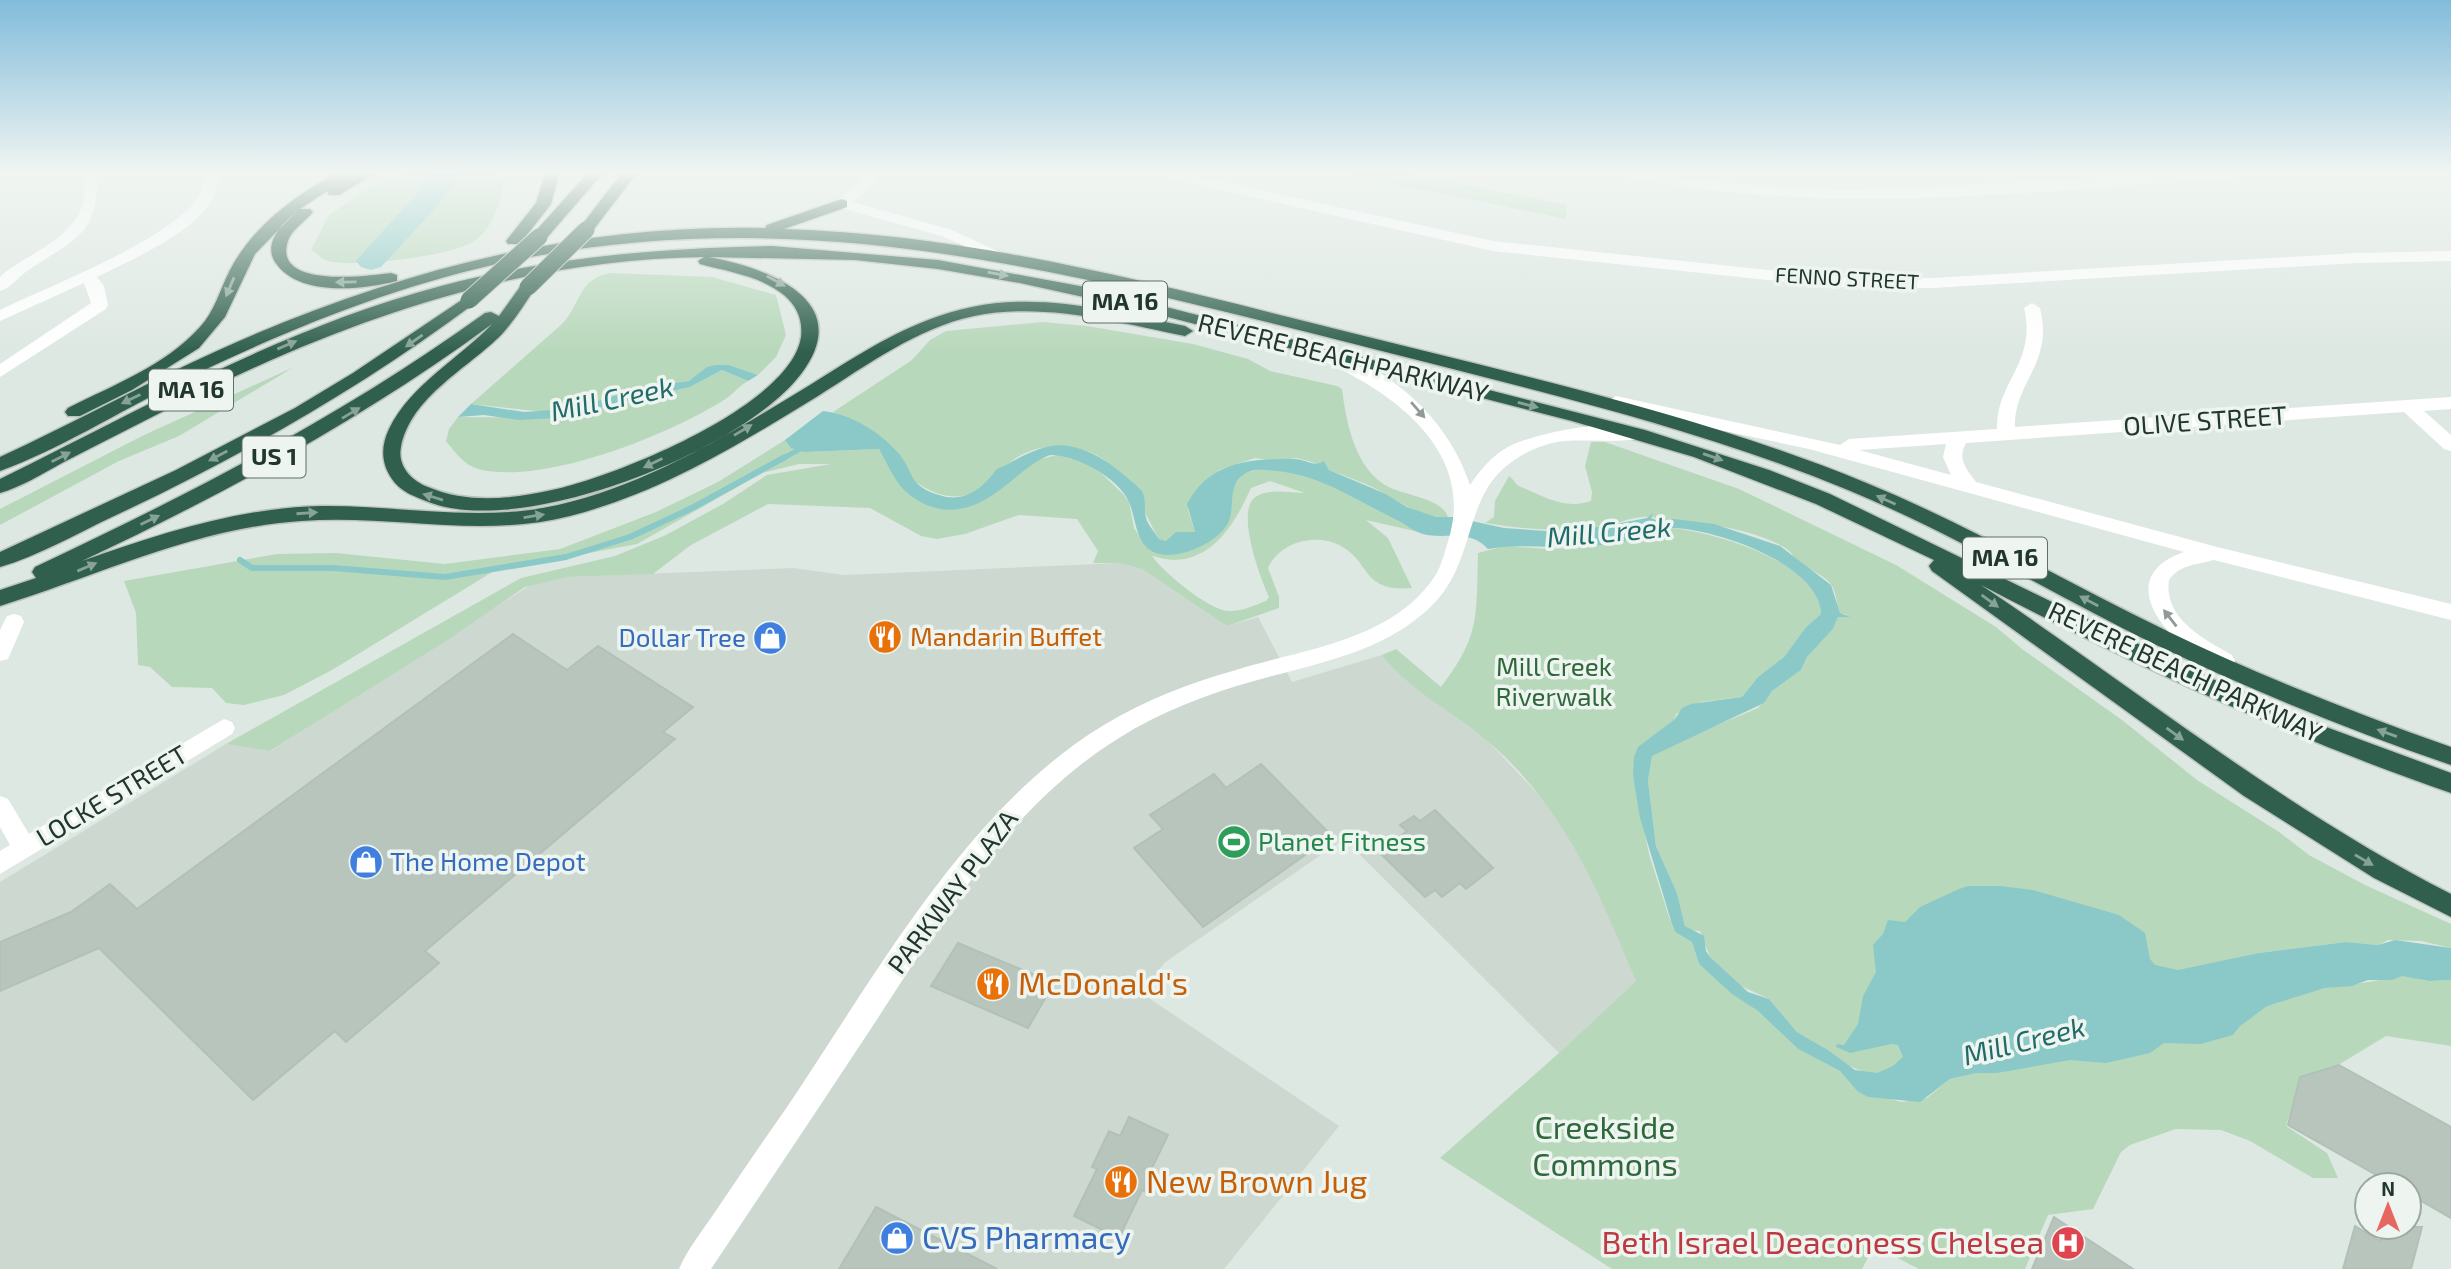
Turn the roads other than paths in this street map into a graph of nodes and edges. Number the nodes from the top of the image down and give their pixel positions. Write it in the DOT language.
graph roads {
  1 [pos="70,233"];
  2 [pos="165,233"];
  3 [pos="265,233"];
  4 [pos="285,233"];
  5 [pos="520,233"];
  6 [pos="542,233"];
  7 [pos="583,233"];
  8 [pos="746,233"];
  9 [pos="948,233"];
  10 [pos="1435,233"];
  11 [pos="742,234"];
  12 [pos="1000,256"];
  13 [pos="2444,256"];
  14 [pos="589,260"];
  15 [pos="486,262"];
  16 [pos="2451,267"];
  17 [pos="85,274"];
  18 [pos="0,286"];
  19 [pos="528,287"];
  20 [pos="469,300"];
  21 [pos="2032,308"];
  22 [pos="0,316"];
  23 [pos="1318,352"];
  24 [pos="0,372"];
  25 [pos="1548,388"];
  26 [pos="2451,402"];
  27 [pos="2408,406"];
  28 [pos="1648,436"];
  29 [pos="2006,436"];
  30 [pos="1959,439"];
  31 [pos="1809,443"];
  32 [pos="2451,445"];
  33 [pos="0,453"];
  34 [pos="0,465"];
  35 [pos="1968,484"];
  36 [pos="0,487"];
  37 [pos="1851,511"];
  38 [pos="1466,514"];
  39 [pos="2217,554"];
  40 [pos="0,560"];
  41 [pos="0,591"];
  42 [pos="0,598"];
  43 [pos="2451,612"];
  44 [pos="14,622"];
  45 [pos="0,653"];
  46 [pos="2265,685"];
  47 [pos="224,728"];
  48 [pos="2451,757"];
  49 [pos="2451,783"];
  50 [pos="0,806"];
  51 [pos="24,849"];
  52 [pos="0,864"];
  53 [pos="2451,906"];
  54 [pos="694,1269"];
  1 -- 18 [label="street"];
  2 -- 17 [label="street"];
  3 -- 33 [label="highway, one-way"];
  15 -- 4 [label="highway, one-way"];
  5 -- 20 [label="highway, bridge"];
  6 -- 20 [label="highway, US 1, bridge"];
  7 -- 19 [label="highway, US 1, bridge"];
  8 -- 11 [label="highway"];
  9 -- 12 [label="street"];
  10 -- 13 [label="street, FENNO STREET"];
  11 -- 12 [label="highway, REVERE BEACH PARKWAY / MA 16"];
  11 -- 15 [label="highway, REVERE BEACH PARKWAY / MA 16"];
  12 -- 25 [label="highway, REVERE BEACH PARKWAY / MA 16"];
  13 -- 16 [label="street"];
  14 -- 19 [label="highway, one-way"];
  14 -- 23 [label="highway, REVERE BEACH PARKWAY / MA 16, one-way"];
  36 -- 14 [label="highway, REVERE BEACH PARKWAY / MA 16, one-way"];
  15 -- 34 [label="highway, REVERE BEACH PARKWAY / MA 16, one-way"];
  17 -- 22 [label="street"];
  17 -- 24 [label="street"];
  41 -- 19 [label="highway, US 1, one-way"];
  20 -- 40 [label="highway, US 1, one-way"];
  21 -- 29 [label="street"];
  23 -- 28 [label="highway, REVERE BEACH PARKWAY / MA 16, one-way"];
  23 -- 38 [label="street, one-way"];
  42 -- 23 [label="highway, one-way"];
  25 -- 31 [label="street, REVERE BEACH PARKWAY"];
  46 -- 25 [label="highway, REVERE BEACH PARKWAY / MA 16, one-way"];
  26 -- 27 [label="street, OLIVE STREET"];
  27 -- 29 [label="street, OLIVE STREET"];
  27 -- 32 [label="street"];
  28 -- 37 [label="highway, REVERE BEACH PARKWAY / MA 16, one-way"];
  28 -- 38 [label="street"];
  29 -- 30 [label="street, OLIVE STREET"];
  30 -- 31 [label="street, OLIVE STREET"];
  30 -- 35 [label="street"];
  31 -- 35 [label="street, REVERE BEACH PARKWAY"];
  35 -- 39 [label="street, REVERE BEACH PARKWAY"];
  37 -- 49 [label="highway, REVERE BEACH PARKWAY / MA 16"];
  37 -- 53 [label="highway, one-way"];
  38 -- 54 [label="street, PARKWAY PLAZA"];
  39 -- 43 [label="street, REVERE BEACH PARKWAY"];
  46 -- 39 [label="street, REVERE BEACH PARKWAY, one-way"];
  44 -- 45 [label="street"];
  48 -- 46 [label="highway, REVERE BEACH PARKWAY / MA 16, one-way"];
  47 -- 51 [label="street, LOCKE STREET"];
  50 -- 51 [label="street"];
  51 -- 52 [label="street, LOCKE STREET"];
}
